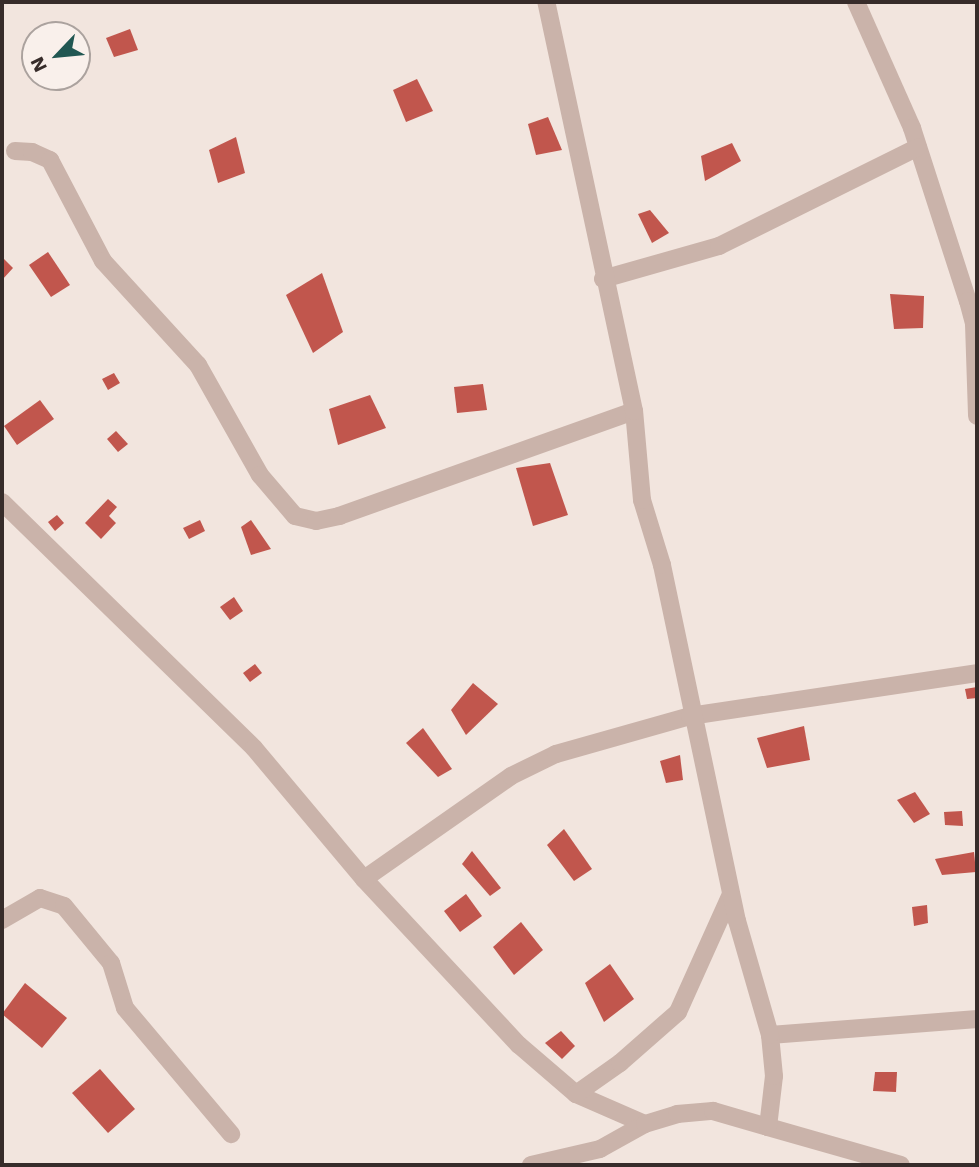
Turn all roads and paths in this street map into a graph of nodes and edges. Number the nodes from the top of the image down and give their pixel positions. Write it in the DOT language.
graph roads {
  1 [pos="546,2"];
  2 [pos="856,2"];
  3 [pos="918,147"];
  4 [pos="15,151"];
  5 [pos="603,279"];
  6 [pos="634,411"];
  7 [pos="977,416"];
  8 [pos="2,502"];
  9 [pos="977,673"];
  10 [pos="690,716"];
  11 [pos="364,878"];
  12 [pos="731,894"];
  13 [pos="2,920"];
  14 [pos="977,1019"];
  15 [pos="770,1035"];
  16 [pos="576,1094"];
  17 [pos="645,1124"];
  18 [pos="768,1127"];
  19 [pos="231,1134"];
  20 [pos="531,1165"];
  21 [pos="901,1165"];
  1 -- 5 [label="street"];
  2 -- 3 [label="street"];
  3 -- 5 [label="street"];
  3 -- 7 [label="street"];
  4 -- 6 [label="street"];
  5 -- 6 [label="street"];
  6 -- 10 [label="street"];
  8 -- 11 [label="street"];
  9 -- 10 [label="street"];
  10 -- 11 [label="street"];
  10 -- 12 [label="street"];
  11 -- 16 [label="street"];
  12 -- 15 [label="street"];
  12 -- 16 [label="street"];
  13 -- 19 [label="street"];
  14 -- 15 [label="street"];
  15 -- 18 [label="street"];
  16 -- 17 [label="street"];
  17 -- 18 [label="street"];
  17 -- 20 [label="street"];
  18 -- 21 [label="street"];
}
